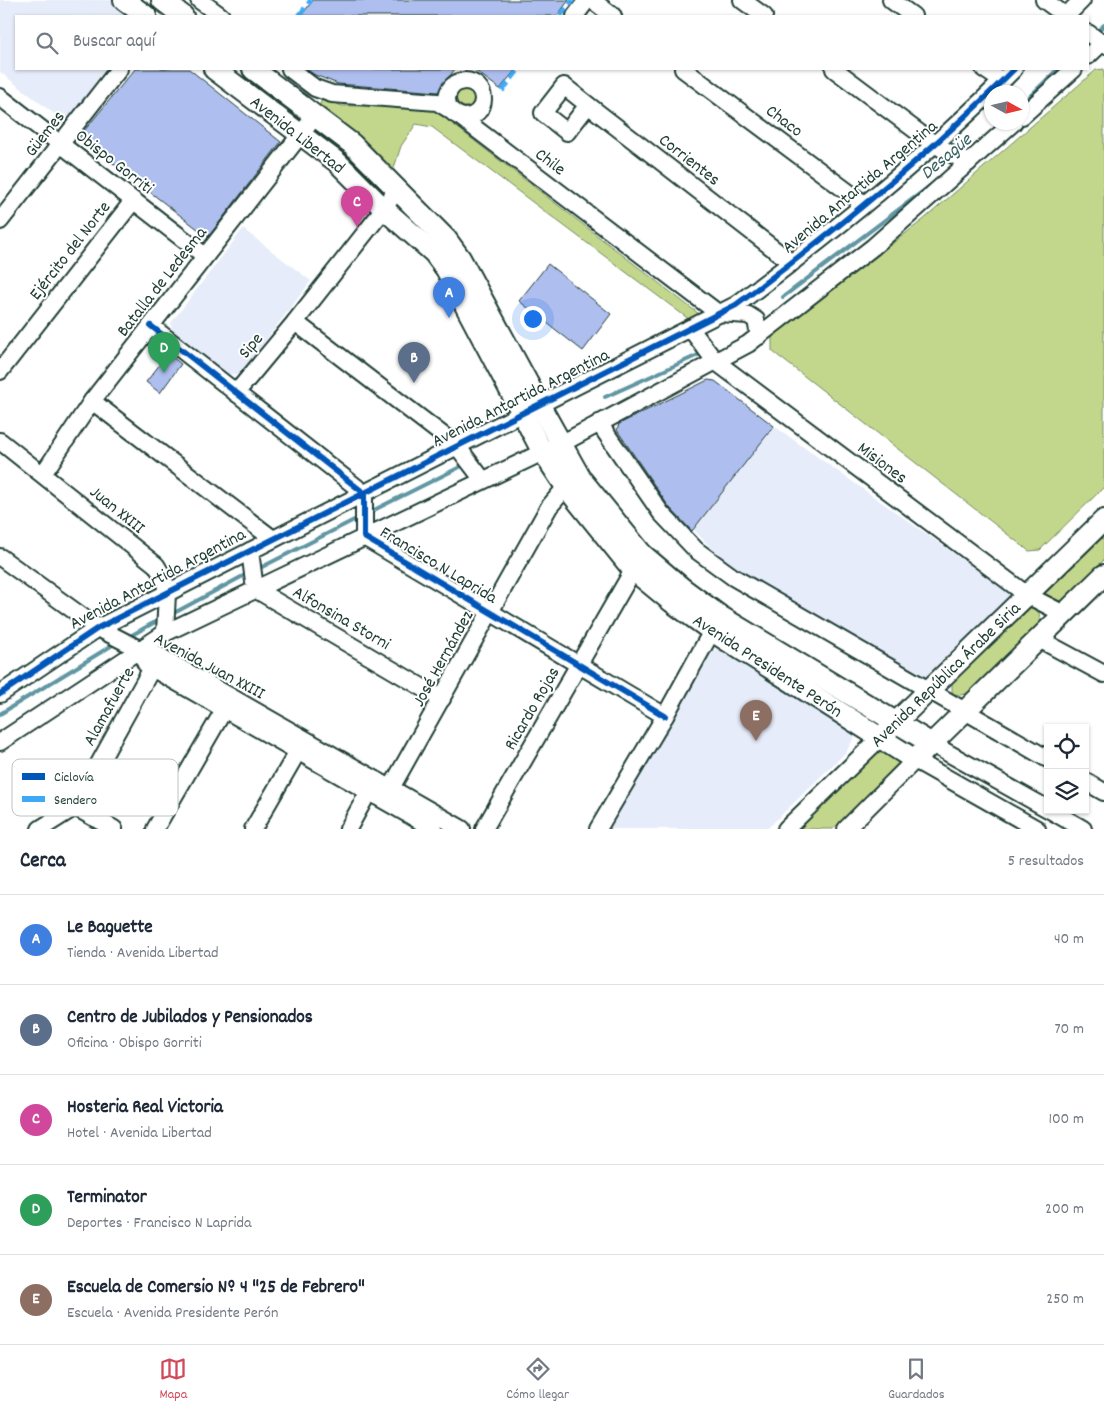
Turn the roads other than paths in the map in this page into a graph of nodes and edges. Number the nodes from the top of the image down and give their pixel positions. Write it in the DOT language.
graph roads {
  1 [pos="124,0"];
  2 [pos="199,0"];
  3 [pos="587,0"];
  4 [pos="592,0"];
  5 [pos="742,0"];
  6 [pos="892,0"];
  7 [pos="1044,0"];
  8 [pos="1082,0"];
  9 [pos="145,15"];
  10 [pos="219,15"];
  11 [pos="576,15"];
  12 [pos="611,15"];
  13 [pos="763,15"];
  14 [pos="912,15"];
  15 [pos="1065,15"];
  16 [pos="1067,15"];
  17 [pos="1089,34"];
  18 [pos="1103,43"];
  19 [pos="1089,55"];
  20 [pos="118,70"];
  21 [pos="215,70"];
  22 [pos="254,70"];
  23 [pos="291,70"];
  24 [pos="684,70"];
  25 [pos="835,70"];
  26 [pos="985,70"];
  27 [pos="1013,70"];
  28 [pos="1073,70"];
  29 [pos="1002,82"];
  30 [pos="0,97"];
  31 [pos="588,105"];
  32 [pos="1029,110"];
  33 [pos="315,116"];
  34 [pos="1005,130"];
  35 [pos="301,135"];
  36 [pos="60,144"];
  37 [pos="934,144"];
  38 [pos="968,164"];
  39 [pos="397,188"];
  40 [pos="133,201"];
  41 [pos="864,204"];
  42 [pos="384,208"];
  43 [pos="0,221"];
  44 [pos="205,256"];
  45 [pos="792,262"];
  46 [pos="718,314"];
  47 [pos="295,322"];
  48 [pos="151,326"];
  49 [pos="690,328"];
  50 [pos="758,336"];
  51 [pos="716,361"];
  52 [pos="0,371"];
  53 [pos="236,393"];
  54 [pos="92,402"];
  55 [pos="530,408"];
  56 [pos="599,423"];
  57 [pos="0,441"];
  58 [pos="457,446"];
  59 [pos="551,447"];
  60 [pos="43,474"];
  61 [pos="483,480"];
  62 [pos="574,483"];
  63 [pos="364,493"];
  64 [pos="1104,520"];
  65 [pos="364,537"];
  66 [pos="273,539"];
  67 [pos="250,551"];
  68 [pos="0,557"];
  69 [pos="638,562"];
  70 [pos="1104,575"];
  71 [pos="255,589"];
  72 [pos="167,593"];
  73 [pos="1027,595"];
  74 [pos="491,612"];
  75 [pos="1064,614"];
  76 [pos="716,623"];
  77 [pos="98,628"];
  78 [pos="165,633"];
  79 [pos="1039,639"];
  80 [pos="138,649"];
  81 [pos="579,664"];
  82 [pos="152,668"];
  83 [pos="1104,674"];
  84 [pos="4,687"];
  85 [pos="929,690"];
  86 [pos="442,699"];
  87 [pos="225,708"];
  88 [pos="965,712"];
  89 [pos="665,716"];
  90 [pos="896,722"];
  91 [pos="880,738"];
  92 [pos="0,742"];
  93 [pos="932,744"];
  94 [pos="298,751"];
  95 [pos="1044,757"];
  96 [pos="102,759"];
  97 [pos="915,760"];
  98 [pos="1089,783"];
  99 [pos="391,788"];
  100 [pos="178,789"];
  101 [pos="369,791"];
  102 [pos="1104,792"];
  103 [pos="1044,807"];
  104 [pos="1056,814"];
  105 [pos="61,816"];
  106 [pos="91,816"];
  107 [pos="163,816"];
  108 [pos="853,827"];
  109 [pos="40,829"];
  110 [pos="114,829"];
  111 [pos="155,829"];
  112 [pos="253,829"];
  113 [pos="348,829"];
  114 [pos="434,829"];
  115 [pos="462,829"];
  116 [pos="484,829"];
  117 [pos="598,829"];
  118 [pos="786,829"];
  119 [pos="1036,829"];
  120 [pos="1082,829"];
  1 -- 9 [label="main road"];
  2 -- 10 [label="street"];
  3 -- 11 [label="street"];
  4 -- 12 [label="street"];
  5 -- 13 [label="street"];
  6 -- 14 [label="street"];
  7 -- 15 [label="street"];
  8 -- 16 [label="street"];
  17 -- 18 [label="street"];
  18 -- 19 [label="street"];
  20 -- 36 [label="street, Güemes"];
  21 -- 35 [label="main road, Avenida Libertad"];
  22 -- 33 [label="main road, Avenida Libertad"];
  23 -- 46 [label="street, Chile"];
  24 -- 41 [label="street, Chaco"];
  25 -- 37 [label="street"];
  26 -- 29 [label="street"];
  27 -- 29 [label="street, Avenida Antartida Argentina"];
  28 -- 32 [label="street"];
  29 -- 37 [label="street, Avenida Antartida Argentina"];
  30 -- 36 [label="street, Obispo Gorriti"];
  31 -- 31 [label="street, Corrientes"];
  31 -- 45 [label="street, Corrientes"];
  33 -- 35 [label="street, Batalla de Ledesma"];
  33 -- 39 [label="main road, Avenida Libertad"];
  34 -- 38 [label="street"];
  35 -- 42 [label="main road, Avenida Libertad"];
  35 -- 44 [label="street, Batalla de Ledesma"];
  36 -- 40 [label="street, Obispo Gorriti"];
  36 -- 43 [label="street, Güemes"];
  37 -- 38 [label="street"];
  37 -- 41 [label="street, Avenida Antartida Argentina"];
  38 -- 50 [label="street"];
  39 -- 42 [label="street, Sipe"];
  39 -- 55 [label="main road, Avenida Libertad"];
  40 -- 44 [label="street, Obispo Gorriti"];
  40 -- 52 [label="street, Ejército del Norte"];
  41 -- 45 [label="street, Avenida Antartida Argentina"];
  42 -- 47 [label="street, Sipe"];
  42 -- 55 [label="main road, Avenida Libertad"];
  44 -- 48 [label="street, Batalla de Ledesma"];
  45 -- 46 [label="street, Avenida Antartida Argentina"];
  46 -- 49 [label="street, Avenida Antartida Argentina"];
  46 -- 50 [label="street"];
  47 -- 53 [label="street, Sipe"];
  47 -- 58 [label="street"];
  48 -- 53 [label="street"];
  48 -- 54 [label="street, Batalla de Ledesma"];
  49 -- 51 [label="street, Misiones"];
  49 -- 55 [label="street, Avenida Antartida Argentina"];
  50 -- 51 [label="street"];
  51 -- 56 [label="street"];
  51 -- 73 [label="street, Misiones"];
  53 -- 63 [label="street"];
  54 -- 60 [label="street, Batalla de Ledesma"];
  54 -- 66 [label="street"];
  55 -- 58 [label="street, Avenida Antartida Argentina"];
  55 -- 59 [label="main road, Avenida Libertad"];
  56 -- 59 [label="street"];
  56 -- 85 [label="street"];
  57 -- 60 [label="street, Juan XXIII"];
  58 -- 61 [label="street"];
  58 -- 63 [label="street, Avenida Antartida Argentina"];
  59 -- 61 [label="street"];
  59 -- 62 [label="main road, Avenida Presidente Perón"];
  60 -- 72 [label="street, Juan XXIII"];
  61 -- 65 [label="street"];
  62 -- 69 [label="main road, Avenida Presidente Perón"];
  62 -- 74 [label="street, José Hernández"];
  63 -- 65 [label="street, Francisco N Laprida"];
  63 -- 66 [label="street, Avenida Antartida Argentina"];
  64 -- 73 [label="main road, Avenida República Árabe Siria"];
  65 -- 71 [label="street"];
  65 -- 74 [label="street, Francisco N Laprida"];
  66 -- 67 [label="street, Avenida Antartida Argentina"];
  67 -- 71 [label="street"];
  67 -- 72 [label="street, Avenida Antartida Argentina"];
  68 -- 77 [label="street"];
  69 -- 76 [label="main road, Avenida Presidente Perón"];
  69 -- 81 [label="street, Ricardo Rojas"];
  70 -- 75 [label="main road"];
  71 -- 78 [label="street"];
  71 -- 86 [label="street, Alfonsina Storni"];
  72 -- 77 [label="street, Avenida Antartida Argentina"];
  72 -- 78 [label="street, Juan XXIII"];
  73 -- 75 [label="street, Misiones"];
  73 -- 85 [label="main road, Avenida República Árabe Siria"];
  74 -- 81 [label="street, Francisco N Laprida"];
  74 -- 86 [label="street, José Hernández"];
  75 -- 79 [label="main road"];
  76 -- 89 [label="street"];
  76 -- 90 [label="main road, Avenida Presidente Perón"];
  76 -- 91 [label="main road, Avenida Presidente Perón"];
  77 -- 80 [label="street"];
  77 -- 84 [label="street, Avenida Antartida Argentina"];
  78 -- 80 [label="street"];
  79 -- 83 [label="street"];
  79 -- 88 [label="main road"];
  80 -- 82 [label="street, Avenida Juan XXIII"];
  80 -- 92 [label="street"];
  80 -- 99 [label="street, Avenida Juan XXIII"];
  81 -- 89 [label="street, Francisco N Laprida"];
  81 -- 116 [label="street, Ricardo Rojas"];
  82 -- 87 [label="street, Avenida Juan XXIII"];
  82 -- 96 [label="street, Alamafuerte"];
  85 -- 88 [label="street"];
  85 -- 90 [label="main road, Avenida República Árabe Siria"];
  86 -- 99 [label="street, José Hernández"];
  87 -- 94 [label="street, Avenida Juan XXIII"];
  87 -- 100 [label="street"];
  88 -- 93 [label="main road"];
  88 -- 95 [label="street"];
  89 -- 117 [label="street"];
  90 -- 91 [label="main road, Avenida República Árabe Siria"];
  90 -- 93 [label="main road, Avenida Presidente Perón"];
  91 -- 97 [label="main road, Avenida Presidente Perón"];
  91 -- 118 [label="street, Avenida República Árabe Siria"];
  93 -- 97 [label="main road"];
  93 -- 103 [label="street, Avenida Presidente Perón"];
  94 -- 101 [label="street, Avenida Juan XXIII"];
  94 -- 112 [label="street"];
  97 -- 108 [label="street"];
  97 -- 119 [label="street, Avenida Presidente Perón"];
  98 -- 102 [label="street"];
  99 -- 115 [label="street, Avenida Juan XXIII"];
  101 -- 113 [label="street"];
  101 -- 114 [label="street, Avenida Juan XXIII"];
  104 -- 120 [label="street, Avenida Presidente Perón"];
  105 -- 109 [label="street, Alamafuerte"];
  106 -- 110 [label="street"];
  107 -- 111 [label="street"];
}
